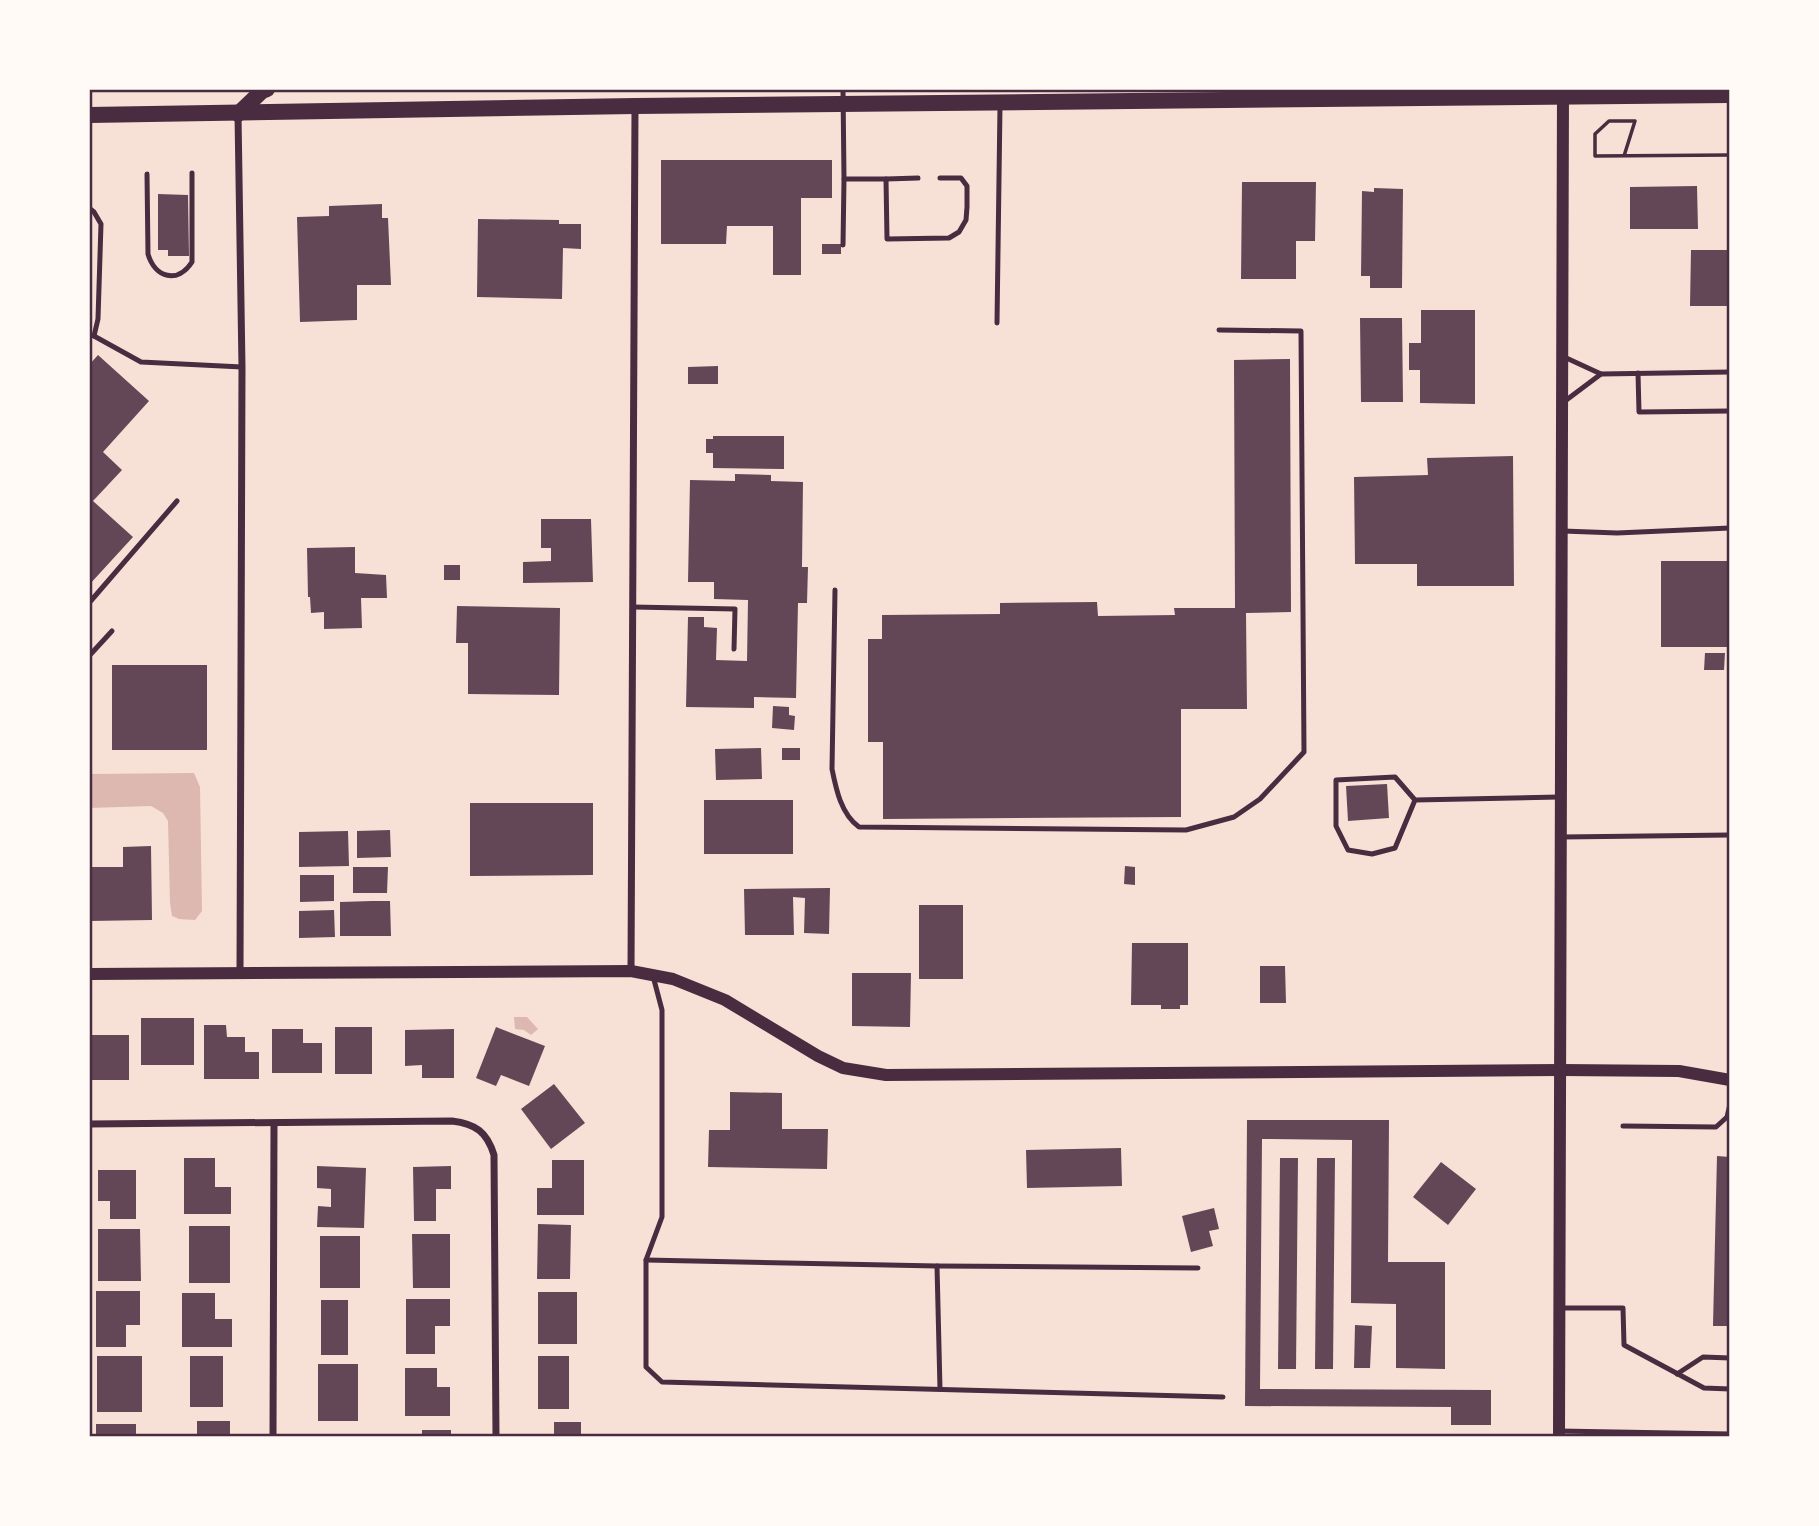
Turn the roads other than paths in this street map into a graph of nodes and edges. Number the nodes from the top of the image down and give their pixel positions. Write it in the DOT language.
graph roads {
  1 [pos="268,89"];
  2 [pos="1563,93"];
  3 [pos="1730,95"];
  4 [pos="843,97"];
  5 [pos="1000,103"];
  6 [pos="635,106"];
  7 [pos="238,114"];
  8 [pos="89,116"];
  9 [pos="192,173"];
  10 [pos="147,174"];
  11 [pos="886,178"];
  12 [pos="918,178"];
  13 [pos="940,178"];
  14 [pos="844,179"];
  15 [pos="89,208"];
  16 [pos="843,245"];
  17 [pos="997,323"];
  18 [pos="1219,330"];
  19 [pos="91,337"];
  20 [pos="1562,356"];
  21 [pos="242,367"];
  22 [pos="1730,372"];
  23 [pos="1638,373"];
  24 [pos="1601,374"];
  25 [pos="1562,402"];
  26 [pos="1730,411"];
  27 [pos="177,500"];
  28 [pos="1730,528"];
  29 [pos="1563,531"];
  30 [pos="835,590"];
  31 [pos="89,603"];
  32 [pos="633,607"];
  33 [pos="111,631"];
  34 [pos="734,649"];
  35 [pos="89,656"];
  36 [pos="1562,797"];
  37 [pos="1415,800"];
  38 [pos="1730,835"];
  39 [pos="1562,837"];
  40 [pos="631,971"];
  41 [pos="240,972"];
  42 [pos="89,974"];
  43 [pos="653,976"];
  44 [pos="1561,1070"];
  45 [pos="1730,1080"];
  46 [pos="1730,1104"];
  47 [pos="275,1123"];
  48 [pos="89,1124"];
  49 [pos="1623,1126"];
  50 [pos="646,1260"];
  51 [pos="937,1266"];
  52 [pos="1198,1268"];
  53 [pos="1559,1308"];
  54 [pos="1730,1358"];
  55 [pos="1677,1374"];
  56 [pos="1730,1388"];
  57 [pos="940,1389"];
  58 [pos="1223,1397"];
  59 [pos="1559,1434"];
  60 [pos="1730,1434"];
  61 [pos="273,1437"];
  62 [pos="496,1437"];
  1 -- 7 [label="main road"];
  2 -- 3 [label="main road"];
  2 -- 5 [label="main road"];
  2 -- 20 [label="street"];
  4 -- 5 [label="main road"];
  4 -- 6 [label="main road"];
  4 -- 14 [label="lane"];
  5 -- 17 [label="lane"];
  6 -- 7 [label="main road"];
  6 -- 32 [label="street"];
  7 -- 8 [label="main road"];
  7 -- 21 [label="street"];
  9 -- 10 [label="lane"];
  11 -- 12 [label="lane"];
  11 -- 13 [label="lane"];
  11 -- 14 [label="lane"];
  14 -- 16 [label="lane"];
  15 -- 19 [label="lane"];
  18 -- 30 [label="lane"];
  19 -- 21 [label="lane"];
  20 -- 24 [label="lane"];
  20 -- 25 [label="street"];
  21 -- 41 [label="street"];
  22 -- 23 [label="lane"];
  23 -- 24 [label="lane"];
  23 -- 26 [label="lane"];
  24 -- 25 [label="lane"];
  25 -- 29 [label="street"];
  27 -- 31 [label="lane"];
  28 -- 29 [label="lane"];
  29 -- 36 [label="street"];
  32 -- 34 [label="lane"];
  32 -- 40 [label="street"];
  33 -- 35 [label="lane"];
  36 -- 37 [label="lane"];
  36 -- 39 [label="street"];
  37 -- 37 [label="lane"];
  38 -- 39 [label="lane"];
  39 -- 44 [label="street"];
  40 -- 41 [label="street"];
  40 -- 43 [label="street"];
  41 -- 42 [label="street"];
  43 -- 44 [label="street"];
  43 -- 50 [label="lane"];
  44 -- 45 [label="street"];
  44 -- 53 [label="street"];
  46 -- 49 [label="lane"];
  47 -- 48 [label="street"];
  47 -- 61 [label="street"];
  47 -- 62 [label="street"];
  50 -- 51 [label="lane"];
  50 -- 57 [label="lane"];
  51 -- 52 [label="lane"];
  51 -- 57 [label="lane"];
  53 -- 55 [label="lane"];
  53 -- 59 [label="street"];
  54 -- 55 [label="lane"];
  55 -- 56 [label="lane"];
  57 -- 58 [label="lane"];
  59 -- 60 [label="lane"];
}
